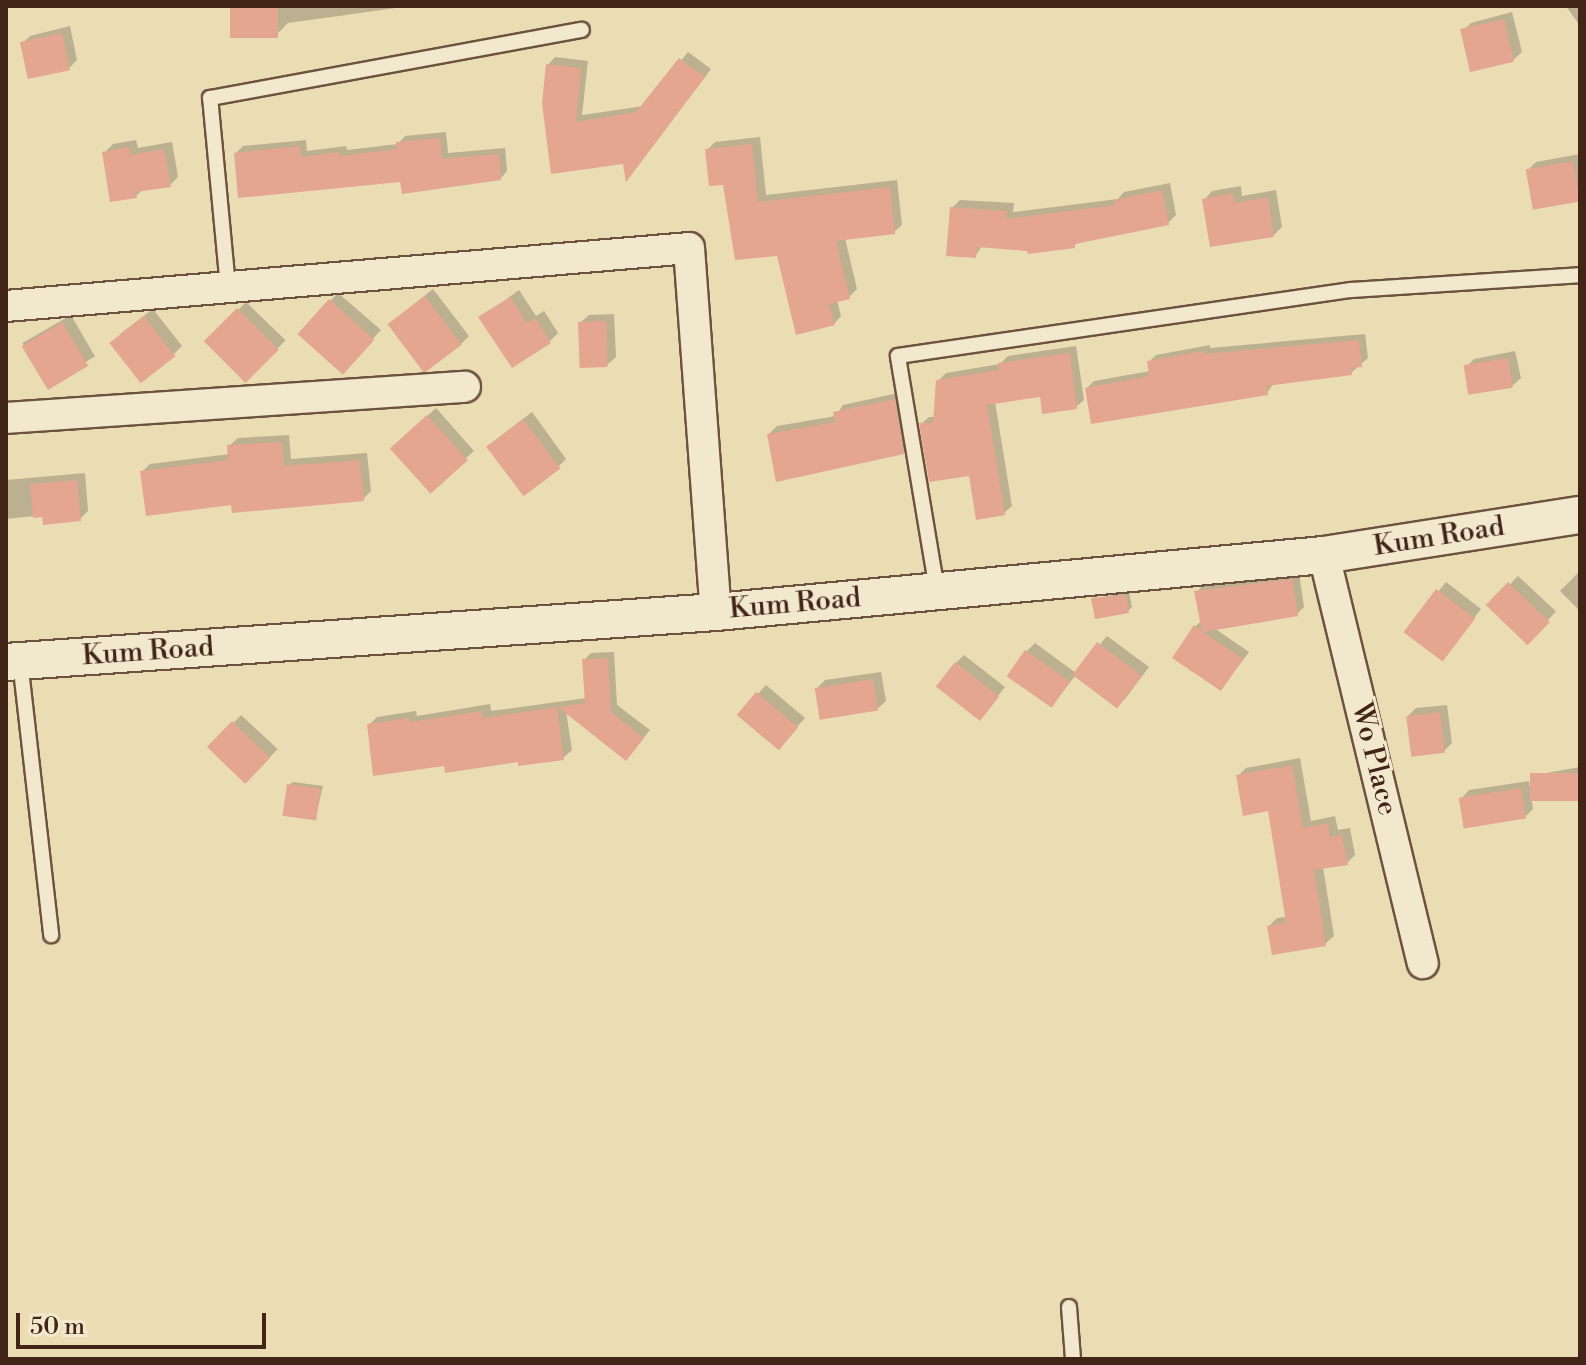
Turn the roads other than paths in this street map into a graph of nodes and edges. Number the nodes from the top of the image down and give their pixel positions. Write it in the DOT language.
graph roads {
  1 [pos="582,30"];
  2 [pos="1580,275"];
  3 [pos="228,287"];
  4 [pos="6,306"];
  5 [pos="465,387"];
  6 [pos="6,418"];
  7 [pos="1580,515"];
  8 [pos="1324,555"];
  9 [pos="937,591"];
  10 [pos="716,612"];
  11 [pos="13,661"];
  12 [pos="51,935"];
  13 [pos="1423,963"];
  14 [pos="1069,1307"];
  15 [pos="1073,1359"];
  1 -- 3 [label="lane"];
  2 -- 9 [label="lane"];
  3 -- 4 [label="street"];
  3 -- 10 [label="street"];
  5 -- 6 [label="street"];
  7 -- 8 [label="street, Kum Road"];
  8 -- 9 [label="street, Kum Road"];
  8 -- 13 [label="street, Wo Place"];
  9 -- 10 [label="street, Kum Road"];
  10 -- 11 [label="street, Kum Road"];
  11 -- 12 [label="lane"];
  14 -- 15 [label="lane"];
}
